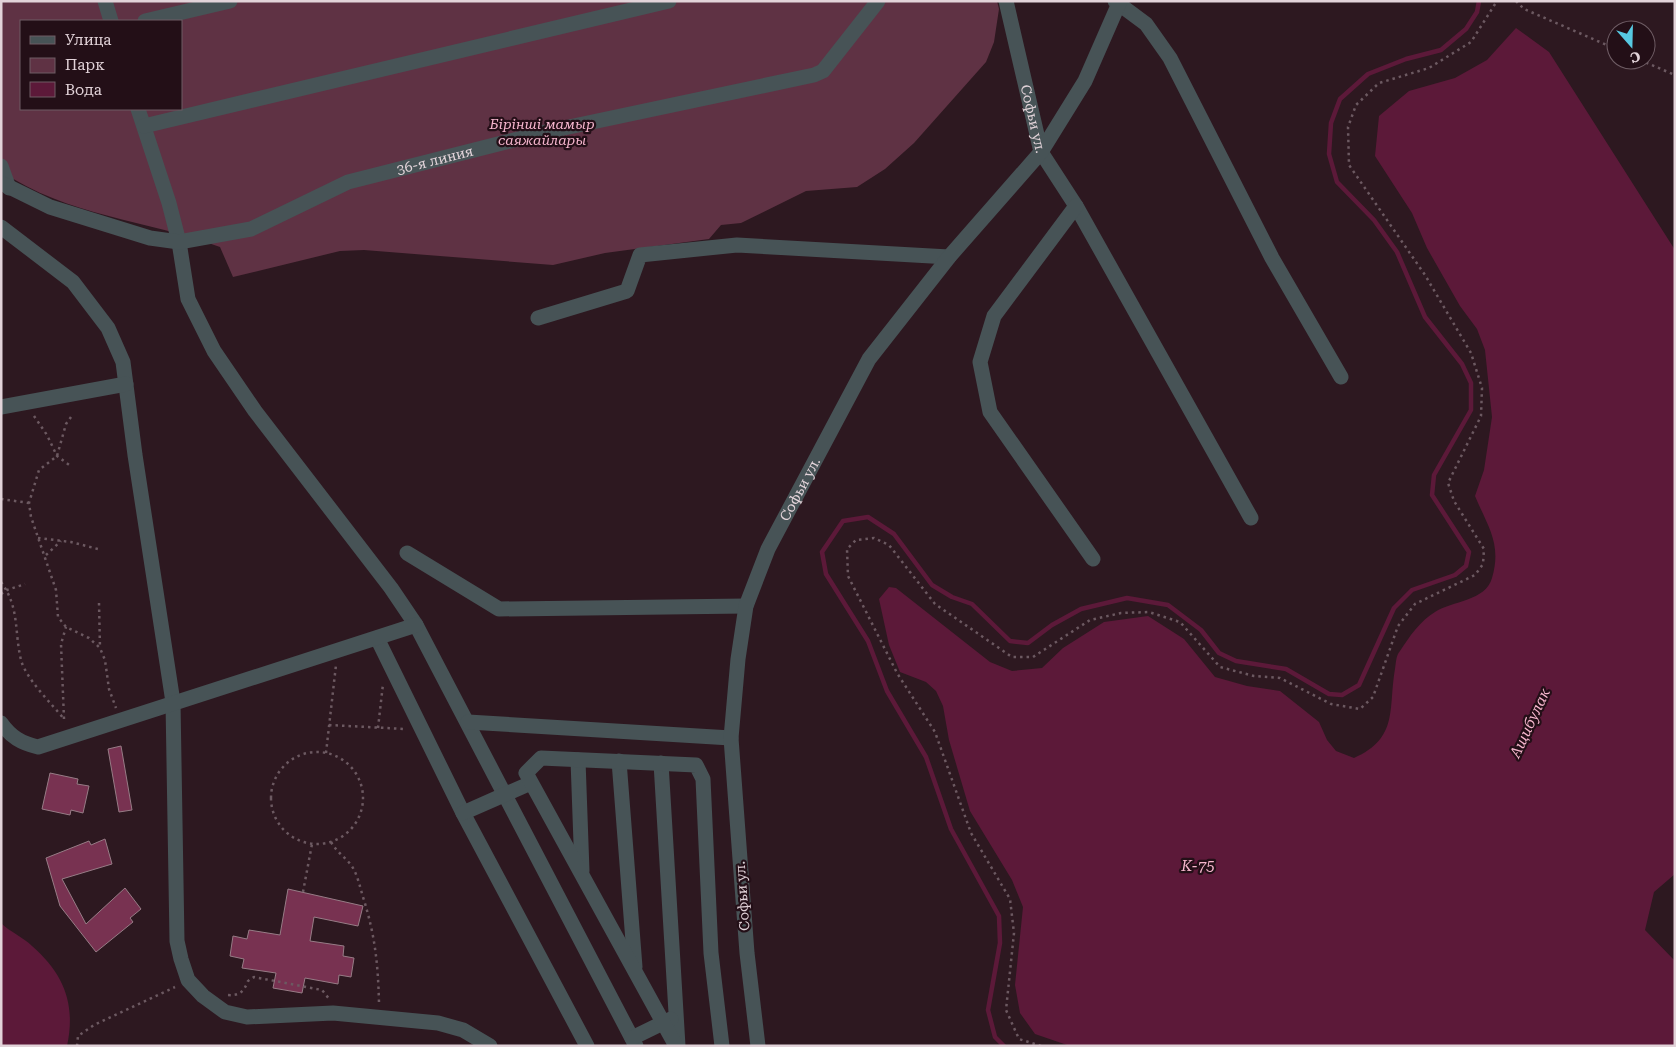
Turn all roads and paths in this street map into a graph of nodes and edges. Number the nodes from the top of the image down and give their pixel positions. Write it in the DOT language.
graph roads {
  1 [pos="105,1"];
  2 [pos="230,1"];
  3 [pos="668,1"];
  4 [pos="878,1"];
  5 [pos="1006,1"];
  6 [pos="1496,1"];
  7 [pos="1516,1"];
  8 [pos="1117,3"];
  9 [pos="111,20"];
  10 [pos="150,20"];
  11 [pos="1606,45"];
  12 [pos="1656,67"];
  13 [pos="1675,76"];
  14 [pos="138,110"];
  15 [pos="144,126"];
  16 [pos="1041,152"];
  17 [pos="1,166"];
  18 [pos="5,186"];
  19 [pos="1076,206"];
  20 [pos="1,226"];
  21 [pos="179,242"];
  22 [pos="949,257"];
  23 [pos="538,318"];
  24 [pos="1341,377"];
  25 [pos="126,384"];
  26 [pos="1,407"];
  27 [pos="34,416"];
  28 [pos="71,417"];
  29 [pos="57,456"];
  30 [pos="72,467"];
  31 [pos="1,499"];
  32 [pos="29,503"];
  33 [pos="1251,518"];
  34 [pos="38,538"];
  35 [pos="61,541"];
  36 [pos="98,549"];
  37 [pos="407,553"];
  38 [pos="45,555"];
  39 [pos="1093,559"];
  40 [pos="1,582"];
  41 [pos="24,584"];
  42 [pos="7,590"];
  43 [pos="1,594"];
  44 [pos="99,603"];
  45 [pos="746,606"];
  46 [pos="416,625"];
  47 [pos="66,627"];
  48 [pos="377,638"];
  49 [pos="100,648"];
  50 [pos="338,649"];
  51 [pos="388,660"];
  52 [pos="173,702"];
  53 [pos="64,719"];
  54 [pos="120,720"];
  55 [pos="468,722"];
  56 [pos="1,723"];
  57 [pos="329,725"];
  58 [pos="378,728"];
  59 [pos="423,730"];
  60 [pos="65,738"];
  61 [pos="731,738"];
  62 [pos="326,753"];
  63 [pos="578,760"];
  64 [pos="619,761"];
  65 [pos="661,763"];
  66 [pos="531,783"];
  67 [pos="506,794"];
  68 [pos="463,813"];
  69 [pos="331,842"];
  70 [pos="312,844"];
  71 [pos="582,875"];
  72 [pos="303,892"];
  73 [pos="635,971"];
  74 [pos="188,980"];
  75 [pos="222,992"];
  76 [pos="333,1013"];
  77 [pos="379,1017"];
  78 [pos="670,1020"];
  79 [pos="634,1042"];
  80 [pos="76,1046"];
  81 [pos="490,1046"];
  82 [pos="587,1046"];
  83 [pos="677,1046"];
  84 [pos="722,1046"];
  85 [pos="758,1046"];
  86 [pos="1041,1046"];
  1 -- 9 [label="street"];
  2 -- 10 [label="street"];
  3 -- 15 [label="street"];
  4 -- 21 [label="street, 36-я линия"];
  5 -- 16 [label="street, Софьи ул."];
  6 -- 86 [label="path"];
  7 -- 11 [label="path"];
  8 -- 16 [label="street"];
  8 -- 24 [label="street"];
  12 -- 13 [label="path"];
  14 -- 15 [label="street"];
  15 -- 21 [label="street"];
  16 -- 19 [label="street"];
  16 -- 22 [label="street, Софьи ул."];
  17 -- 18 [label="street"];
  18 -- 21 [label="street, 36-я линия"];
  19 -- 33 [label="street"];
  19 -- 39 [label="street"];
  20 -- 25 [label="street"];
  21 -- 46 [label="street"];
  22 -- 23 [label="street"];
  22 -- 45 [label="street, Софьи ул."];
  25 -- 26 [label="street"];
  25 -- 52 [label="street"];
  27 -- 29 [label="path"];
  28 -- 29 [label="path"];
  29 -- 30 [label="path"];
  29 -- 32 [label="path"];
  31 -- 32 [label="path"];
  32 -- 34 [label="path"];
  34 -- 35 [label="path"];
  34 -- 38 [label="path"];
  35 -- 36 [label="path"];
  35 -- 38 [label="path"];
  37 -- 45 [label="street"];
  38 -- 47 [label="path"];
  40 -- 42 [label="path"];
  41 -- 42 [label="path"];
  42 -- 43 [label="path"];
  42 -- 53 [label="path"];
  44 -- 49 [label="path"];
  45 -- 61 [label="street, Софьи ул."];
  46 -- 48 [label="street"];
  46 -- 55 [label="street"];
  47 -- 49 [label="path"];
  47 -- 53 [label="path"];
  48 -- 50 [label="street"];
  48 -- 51 [label="street"];
  49 -- 54 [label="path"];
  50 -- 52 [label="street"];
  50 -- 57 [label="path"];
  51 -- 58 [label="path"];
  51 -- 59 [label="street"];
  52 -- 54 [label="street"];
  52 -- 74 [label="street"];
  53 -- 60 [label="path"];
  54 -- 60 [label="street"];
  55 -- 61 [label="street"];
  55 -- 67 [label="street"];
  56 -- 60 [label="street"];
  57 -- 58 [label="path"];
  57 -- 62 [label="path"];
  58 -- 59 [label="path"];
  59 -- 68 [label="street"];
  61 -- 85 [label="street, Софьи ул."];
  62 -- 69 [label="path"];
  62 -- 70 [label="path"];
  63 -- 64 [label="street"];
  63 -- 66 [label="street"];
  63 -- 71 [label="street"];
  64 -- 65 [label="street"];
  64 -- 73 [label="street"];
  65 -- 78 [label="street"];
  65 -- 84 [label="street"];
  66 -- 67 [label="street"];
  66 -- 71 [label="street"];
  67 -- 68 [label="street"];
  67 -- 79 [label="street"];
  68 -- 82 [label="street"];
  69 -- 70 [label="path"];
  69 -- 77 [label="path"];
  70 -- 72 [label="path"];
  71 -- 73 [label="street"];
  73 -- 78 [label="street"];
  74 -- 76 [label="street"];
  74 -- 80 [label="path"];
  75 -- 76 [label="path"];
  76 -- 77 [label="street"];
  77 -- 81 [label="street"];
  78 -- 79 [label="street"];
  78 -- 83 [label="street"];
}
